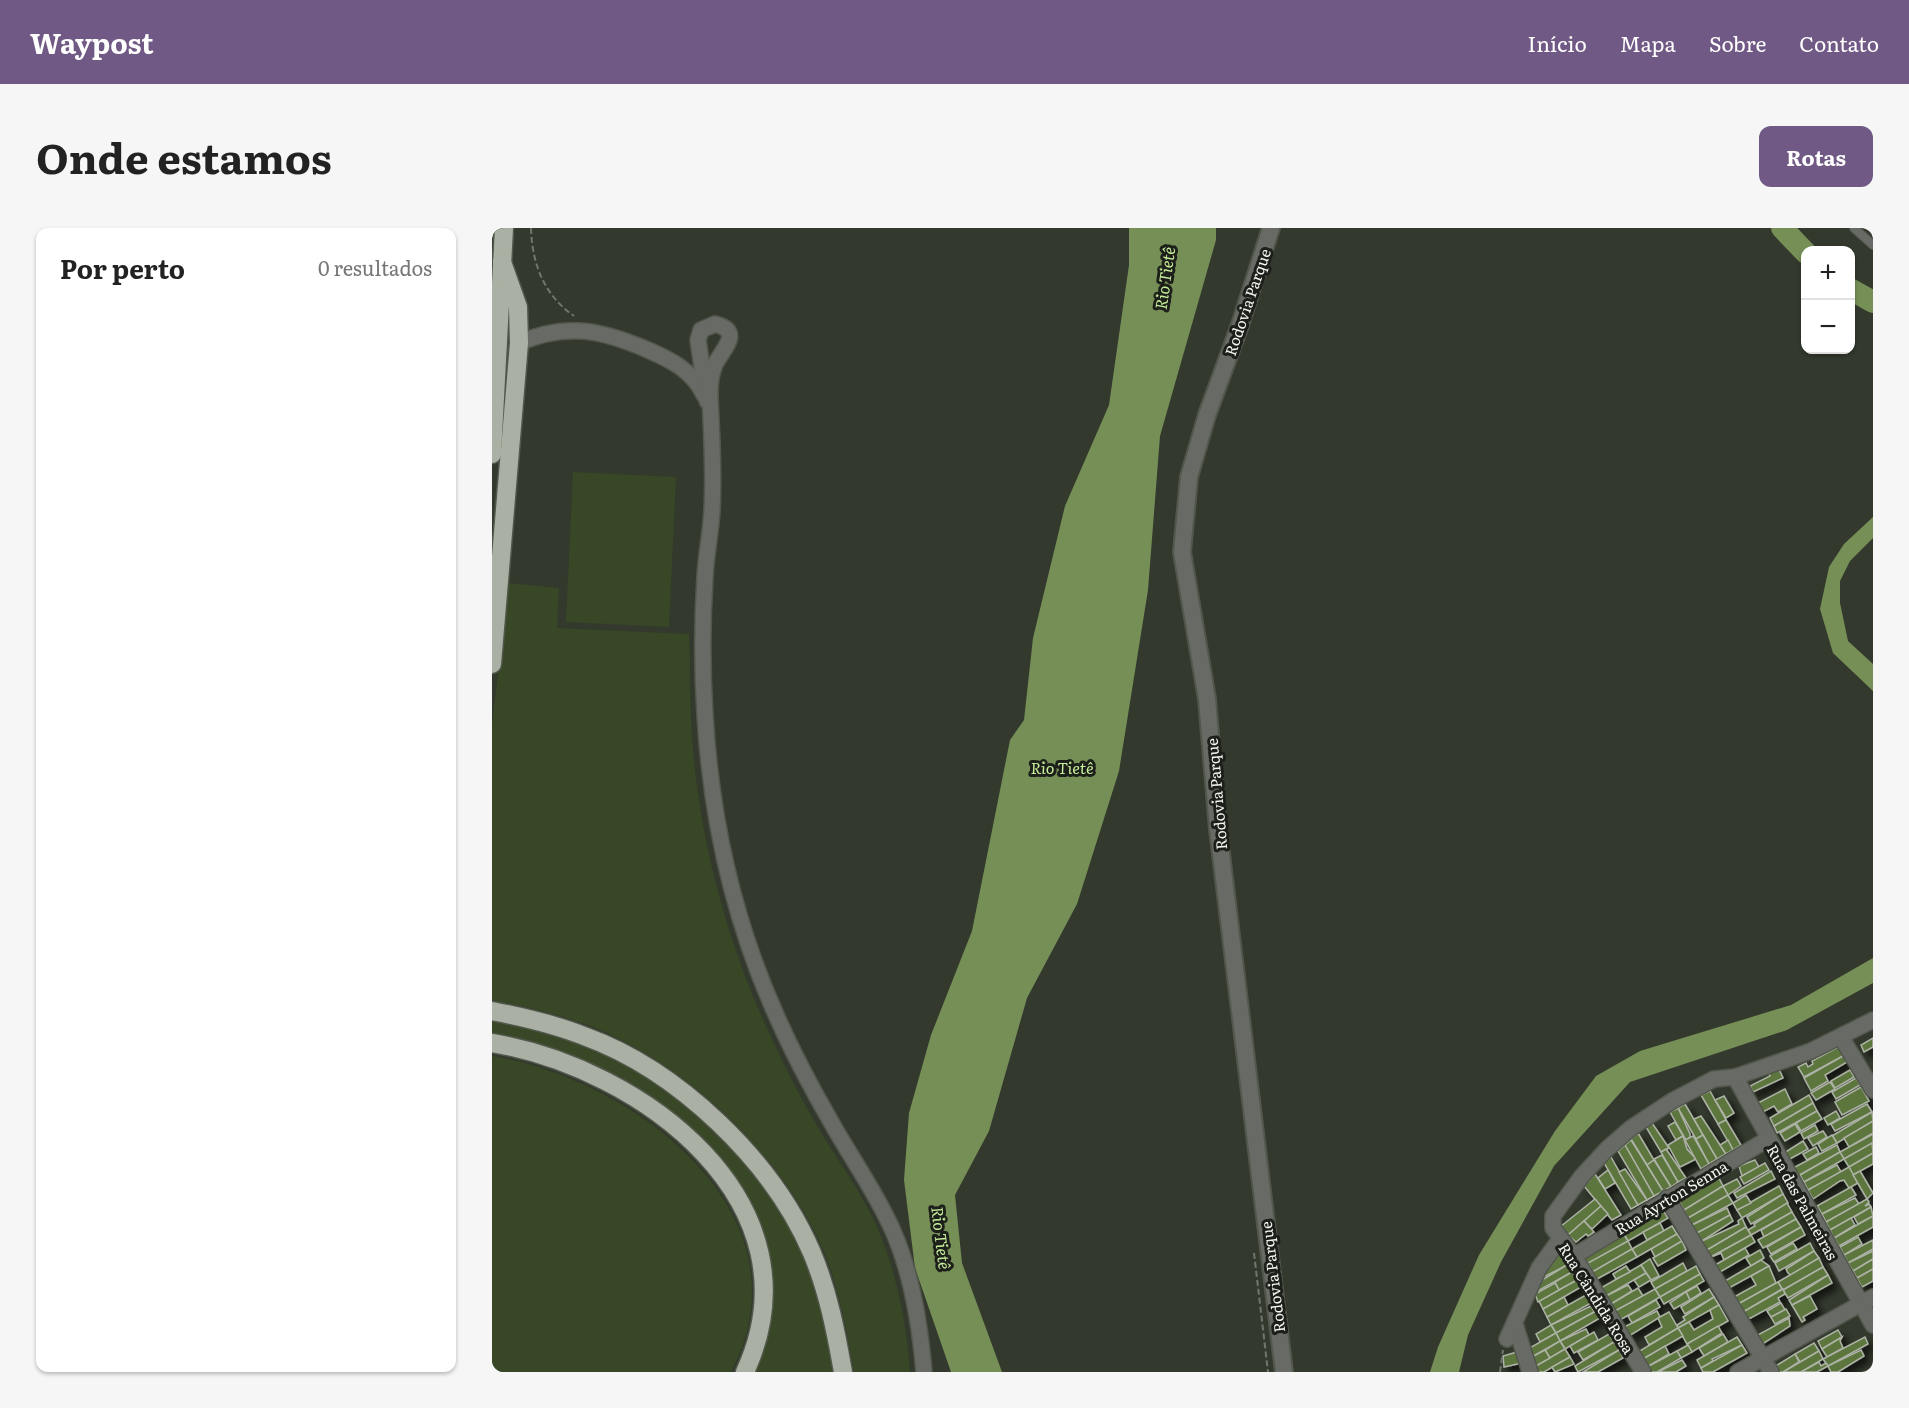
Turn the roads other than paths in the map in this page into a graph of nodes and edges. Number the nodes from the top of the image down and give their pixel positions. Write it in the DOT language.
graph roads {
  1 [pos="504,228"];
  2 [pos="1271,228"];
  3 [pos="1854,228"];
  4 [pos="1873,245"];
  5 [pos="502,262"];
  6 [pos="519,343"];
  7 [pos="707,402"];
  8 [pos="711,421"];
  9 [pos="492,454"];
  10 [pos="492,664"];
  11 [pos="492,1011"];
  12 [pos="1873,1020"];
  13 [pos="1841,1037"];
  14 [pos="492,1042"];
  15 [pos="1735,1077"];
  16 [pos="1873,1090"];
  17 [pos="1768,1139"];
  18 [pos="1667,1198"];
  19 [pos="1560,1239"];
  20 [pos="1574,1256"];
  21 [pos="1867,1300"];
  22 [pos="1515,1323"];
  23 [pos="1873,1325"];
  24 [pos="1507,1339"];
  25 [pos="1763,1358"];
  26 [pos="745,1372"];
  27 [pos="843,1372"];
  28 [pos="924,1372"];
  29 [pos="1284,1372"];
  30 [pos="1530,1372"];
  31 [pos="1643,1372"];
  32 [pos="1738,1372"];
  33 [pos="1771,1372"];
  1 -- 5 [label="highway"];
  2 -- 29 [label="street, Rodovia Parque"];
  3 -- 4 [label="lane"];
  5 -- 6 [label="highway"];
  5 -- 9 [label="highway"];
  6 -- 7 [label="street"];
  6 -- 10 [label="highway"];
  7 -- 8 [label="street"];
  7 -- 8 [label="street"];
  8 -- 28 [label="street"];
  11 -- 27 [label="highway"];
  12 -- 13 [label="street"];
  13 -- 15 [label="street"];
  13 -- 16 [label="street"];
  14 -- 26 [label="highway"];
  15 -- 17 [label="street, Rua das Palmeiras"];
  15 -- 19 [label="street, Rua Cândida Rosa"];
  17 -- 18 [label="street, Rua Ayrton Senna"];
  17 -- 21 [label="street, Rua das Palmeiras"];
  18 -- 20 [label="street, Rua Ayrton Senna"];
  18 -- 25 [label="street"];
  19 -- 20 [label="street, Rua Cândida Rosa"];
  19 -- 22 [label="street"];
  20 -- 31 [label="street, Rua Cândida Rosa"];
  21 -- 23 [label="street, Rua das Palmeiras"];
  21 -- 25 [label="street"];
  22 -- 24 [label="street"];
  22 -- 30 [label="street"];
  25 -- 32 [label="street"];
  25 -- 33 [label="street"];
}
